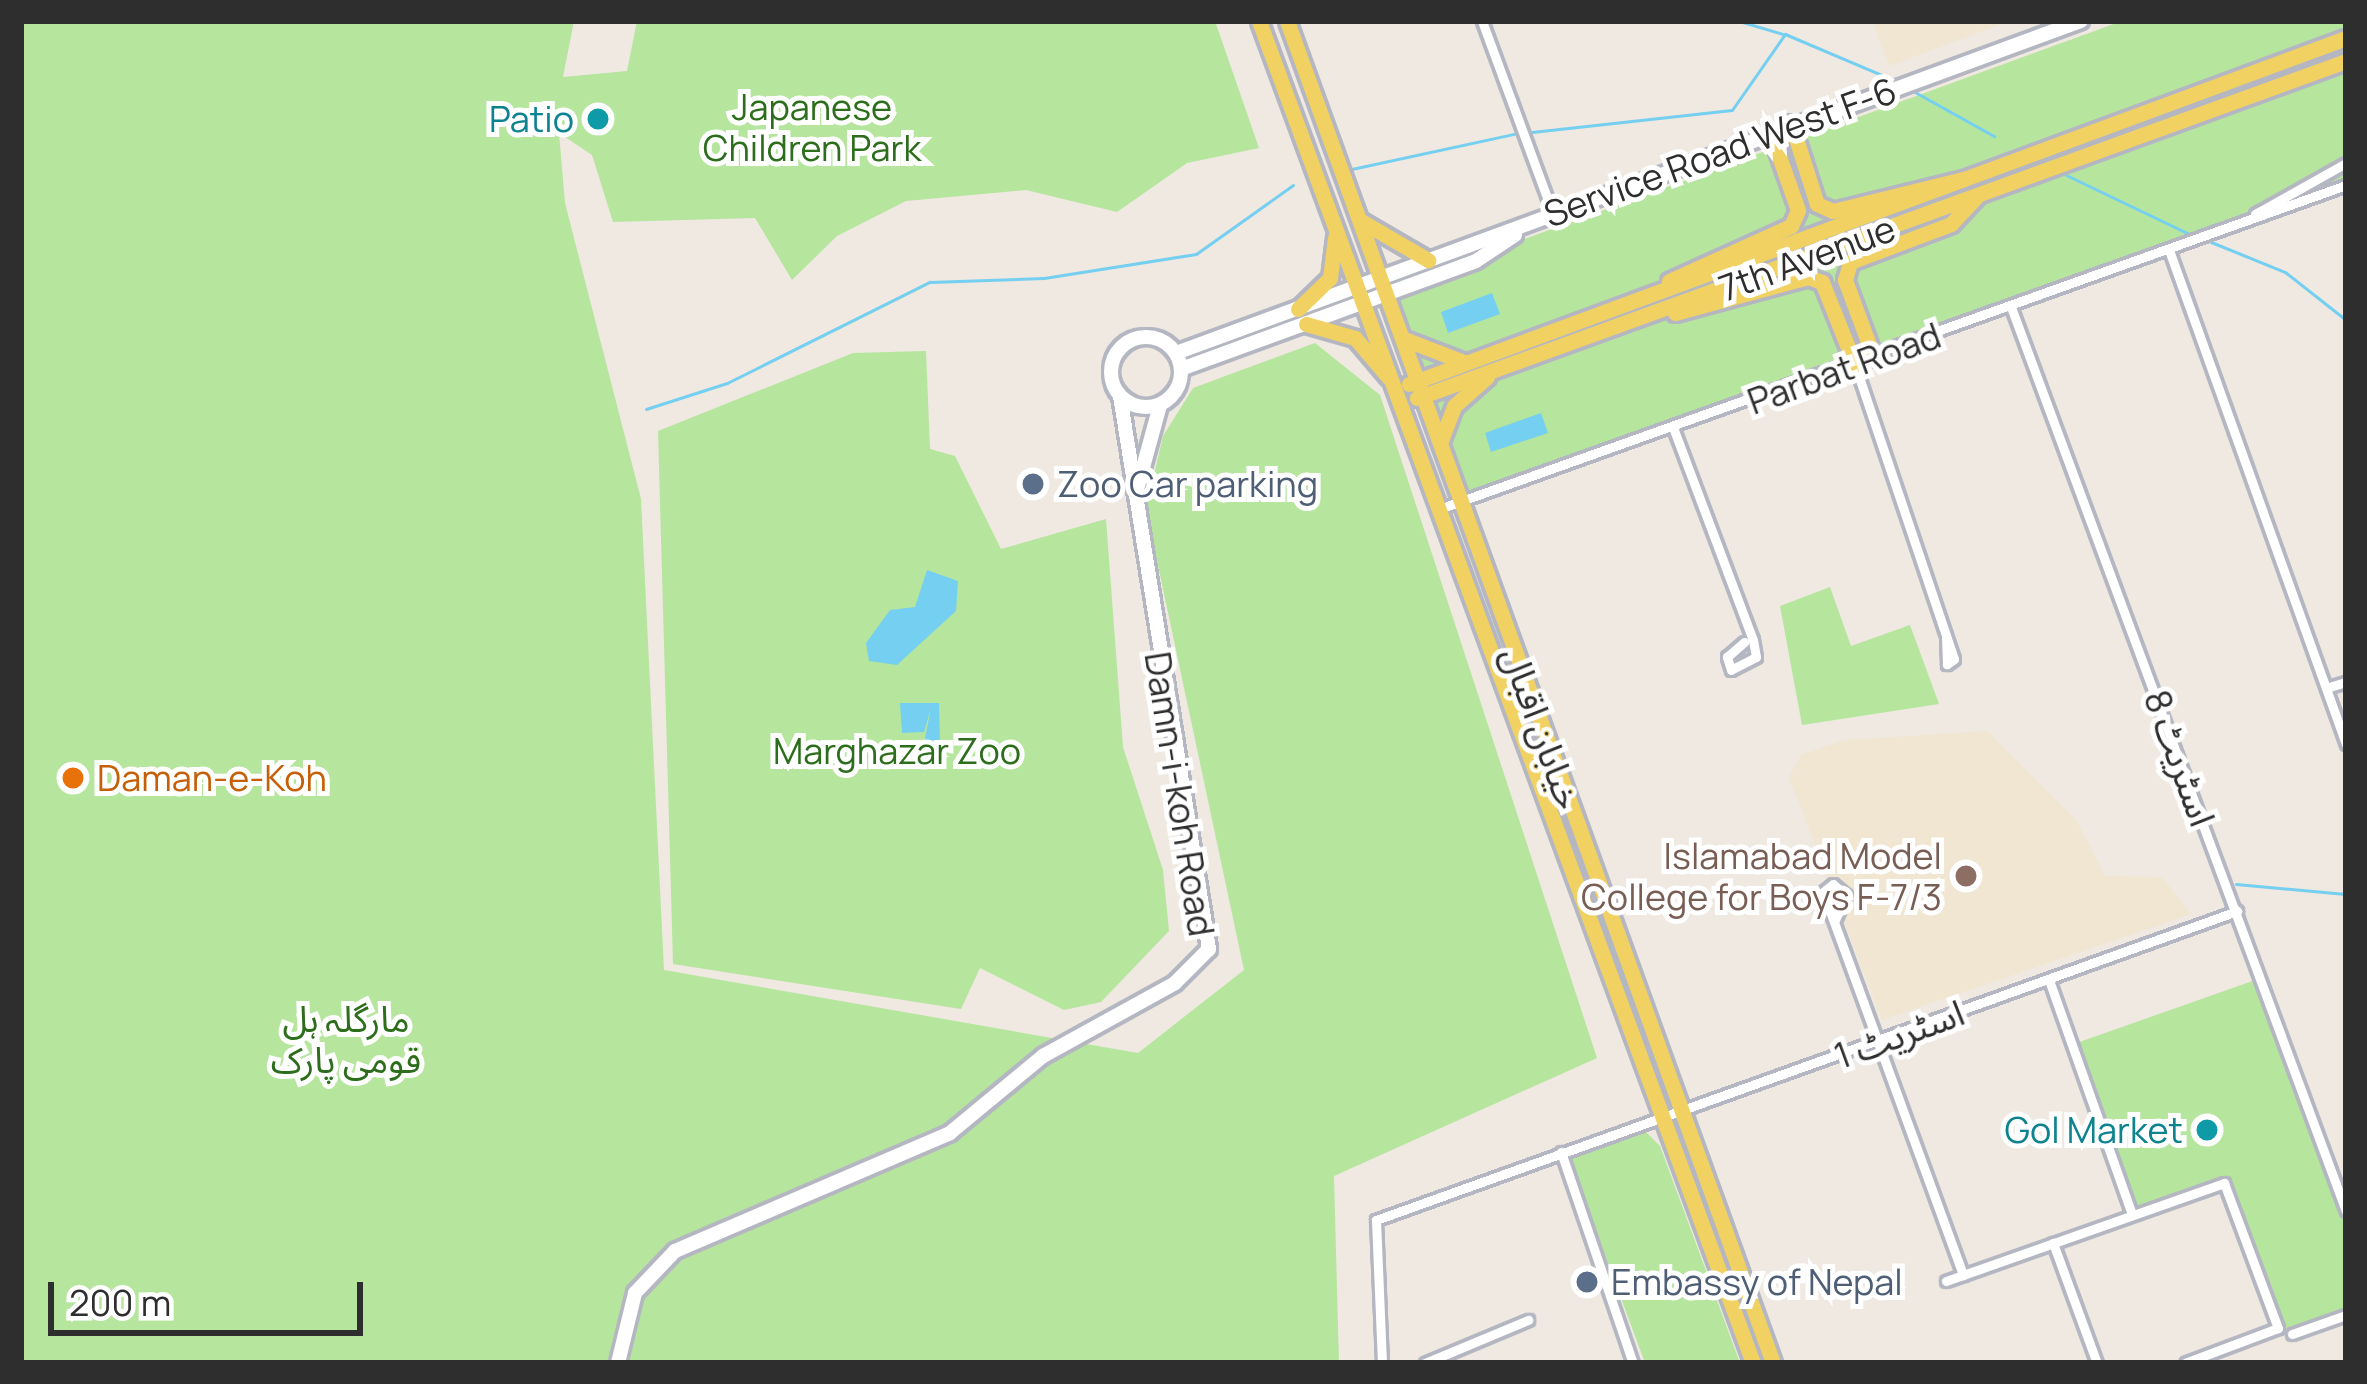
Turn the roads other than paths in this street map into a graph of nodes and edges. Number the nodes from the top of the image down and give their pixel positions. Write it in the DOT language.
graph roads {
  1 [pos="1259,21"];
  2 [pos="1287,21"];
  3 [pos="1482,21"];
  4 [pos="2081,21"];
  5 [pos="2346,38"];
  6 [pos="2346,61"];
  7 [pos="1791,123"];
  8 [pos="1770,131"];
  9 [pos="2346,163"];
  10 [pos="2346,185"];
  11 [pos="1976,186"];
  12 [pos="1354,214"];
  13 [pos="1553,214"];
  14 [pos="2246,221"];
  15 [pos="1335,227"];
  16 [pos="2169,250"];
  17 [pos="1428,260"];
  18 [pos="1379,278"];
  19 [pos="1359,284"];
  20 [pos="1385,296"];
  21 [pos="1642,299"];
  22 [pos="1366,303"];
  23 [pos="2011,307"];
  24 [pos="1302,316"];
  25 [pos="1651,316"];
  26 [pos="1402,338"];
  27 [pos="1176,353"];
  28 [pos="1874,358"];
  29 [pos="1471,363"];
  30 [pos="1856,365"];
  31 [pos="1181,369"];
  32 [pos="1493,371"];
  33 [pos="1419,389"];
  34 [pos="1120,396"];
  35 [pos="1401,396"];
  36 [pos="1160,405"];
  37 [pos="1674,430"];
  38 [pos="1440,443"];
  39 [pos="1134,502"];
  40 [pos="1462,504"];
  41 [pos="1439,509"];
  42 [pos="1946,635"];
  43 [pos="1744,642"];
  44 [pos="2346,682"];
  45 [pos="2326,688"];
  46 [pos="2346,745"];
  47 [pos="2236,910"];
  48 [pos="1835,920"];
  49 [pos="2049,980"];
  50 [pos="1883,1040"];
  51 [pos="1682,1109"];
  52 [pos="1660,1117"];
  53 [pos="1561,1152"];
  54 [pos="2346,1210"];
  55 [pos="2132,1216"];
  56 [pos="2053,1244"];
  57 [pos="1963,1275"];
  58 [pos="1946,1281"];
  59 [pos="2346,1315"];
  60 [pos="1528,1320"];
  61 [pos="2292,1334"];
  62 [pos="2222,1349"];
  63 [pos="618,1363"];
  64 [pos="1382,1363"];
  65 [pos="1425,1363"];
  66 [pos="1633,1363"];
  67 [pos="1753,1363"];
  68 [pos="1772,1363"];
  69 [pos="2097,1363"];
  70 [pos="2186,1363"];
  71 [pos="2228,1363"];
  1 -- 15 [label="main road, خیابان اقبال"];
  2 -- 12 [label="main road, خیابان اقبال"];
  3 -- 13 [label="street"];
  4 -- 7 [label="main road, Service Road West F-6"];
  5 -- 11 [label="main road, 7th Avenue"];
  6 -- 11 [label="main road, 7th Avenue"];
  7 -- 8 [label="main road, Service Road West F-6"];
  7 -- 11 [label="main road"];
  8 -- 13 [label="main road, Service Road West F-6"];
  8 -- 21 [label="main road"];
  9 -- 14 [label="street, Parbat Road"];
  10 -- 14 [label="street, Parbat Road"];
  11 -- 21 [label="main road, 7th Avenue"];
  11 -- 25 [label="main road, 7th Avenue"];
  11 -- 28 [label="main road"];
  12 -- 17 [label="main road"];
  12 -- 18 [label="main road, خیابان اقبال"];
  13 -- 17 [label="main road, Service Road West F-6"];
  13 -- 20 [label="main road"];
  14 -- 16 [label="street, Parbat Road"];
  15 -- 19 [label="main road, خیابان اقبال"];
  15 -- 24 [label="main road"];
  16 -- 23 [label="street, Parbat Road"];
  16 -- 45 [label="street"];
  17 -- 18 [label="main road, Service Road West F-6"];
  18 -- 19 [label="main road, Service Road West F-6"];
  18 -- 20 [label="main road, خیابان اقبال"];
  19 -- 22 [label="main road, خیابان اقبال"];
  19 -- 24 [label="main road"];
  20 -- 22 [label="main road"];
  20 -- 26 [label="main road, خیابان اقبال"];
  21 -- 29 [label="main road, 7th Avenue"];
  22 -- 24 [label="main road"];
  22 -- 35 [label="main road, خیابان اقبال"];
  23 -- 28 [label="street, Parbat Road"];
  23 -- 47 [label="street, اسٹریٹ 8"];
  24 -- 27 [label="main road"];
  24 -- 31 [label="main road"];
  24 -- 35 [label="main road"];
  25 -- 30 [label="main road"];
  25 -- 32 [label="main road, 7th Avenue"];
  26 -- 29 [label="main road"];
  26 -- 33 [label="main road, خیابان اقبال"];
  27 -- 31 [label="main road"];
  27 -- 34 [label="main road"];
  28 -- 30 [label="street, Parbat Road"];
  29 -- 33 [label="main road, 7th Avenue"];
  30 -- 37 [label="street, Parbat Road"];
  30 -- 42 [label="street"];
  31 -- 36 [label="main road"];
  32 -- 33 [label="main road, 7th Avenue"];
  32 -- 38 [label="main road"];
  33 -- 35 [label="main road, 7th Avenue"];
  33 -- 38 [label="main road, خیابان اقبال"];
  34 -- 36 [label="main road"];
  34 -- 39 [label="main road, Damn-i-koh Road"];
  35 -- 41 [label="main road, خیابان اقبال"];
  36 -- 39 [label="main road"];
  37 -- 40 [label="street, Parbat Road"];
  37 -- 43 [label="street"];
  38 -- 40 [label="main road, خیابان اقبال"];
  39 -- 63 [label="main road, Damn-i-koh Road"];
  40 -- 41 [label="street, Parbat Road"];
  40 -- 51 [label="main road, خیابان اقبال"];
  41 -- 52 [label="main road, خیابان اقبال"];
  44 -- 45 [label="street"];
  45 -- 46 [label="street"];
  47 -- 49 [label="street, اسٹریٹ 1"];
  47 -- 54 [label="street, اسٹریٹ 8"];
  48 -- 50 [label="street"];
  49 -- 50 [label="street, اسٹریٹ 1"];
  49 -- 55 [label="street"];
  50 -- 51 [label="street, اسٹریٹ 1"];
  50 -- 57 [label="street"];
  51 -- 52 [label="street, اسٹریٹ 1"];
  51 -- 68 [label="main road, خیابان اقبال"];
  52 -- 53 [label="street, اسٹریٹ 1"];
  52 -- 67 [label="main road, خیابان اقبال"];
  53 -- 64 [label="street, اسٹریٹ 1"];
  53 -- 66 [label="street"];
  55 -- 56 [label="street"];
  55 -- 62 [label="street"];
  56 -- 57 [label="street"];
  56 -- 69 [label="street"];
  57 -- 58 [label="street"];
  59 -- 61 [label="street"];
  60 -- 65 [label="street"];
  62 -- 70 [label="street"];
  62 -- 71 [label="street"];
}
